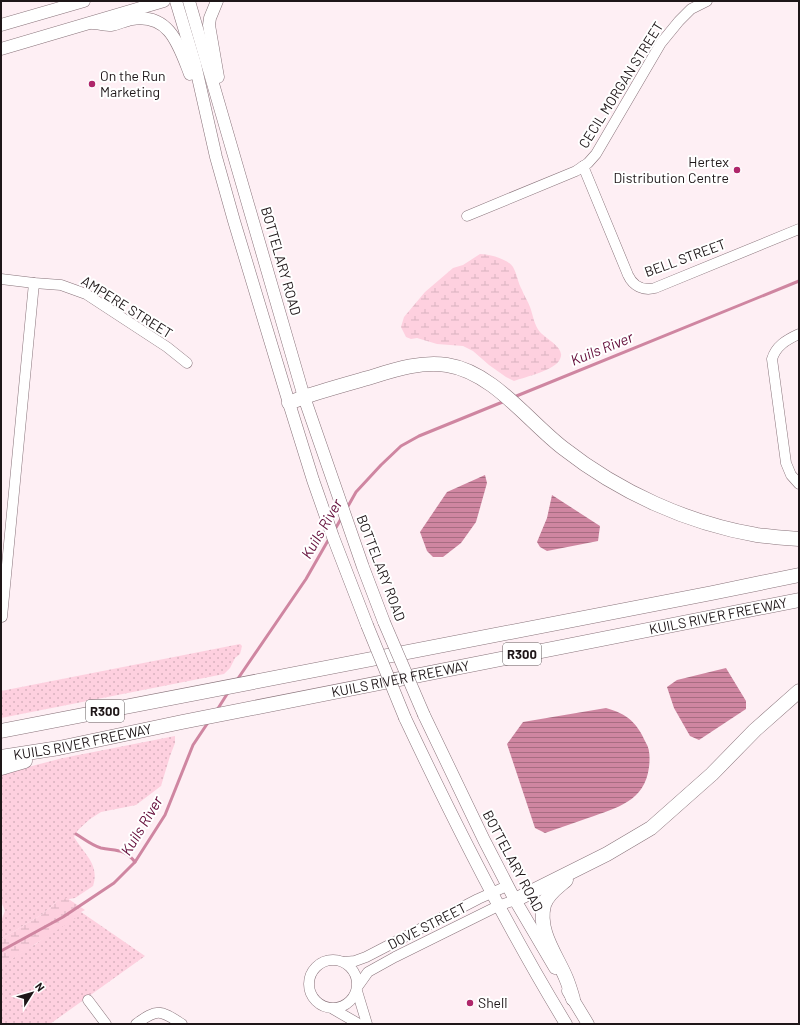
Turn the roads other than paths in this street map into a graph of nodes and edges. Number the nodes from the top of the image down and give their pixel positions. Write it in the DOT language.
graph roads {
  1 [pos="84,1"];
  2 [pos="164,1"];
  3 [pos="176,1"];
  4 [pos="189,1"];
  5 [pos="218,1"];
  6 [pos="706,1"];
  7 [pos="690,5"];
  8 [pos="92,23"];
  9 [pos="1,25"];
  10 [pos="1,49"];
  11 [pos="220,108"];
  12 [pos="206,112"];
  13 [pos="583,166"];
  14 [pos="467,216"];
  15 [pos="799,229"];
  16 [pos="1,279"];
  17 [pos="34,283"];
  18 [pos="799,334"];
  19 [pos="188,363"];
  20 [pos="304,396"];
  21 [pos="289,403"];
  22 [pos="799,484"];
  23 [pos="799,539"];
  24 [pos="799,575"];
  25 [pos="799,600"];
  26 [pos="2,617"];
  27 [pos="799,691"];
  28 [pos="1,731"];
  29 [pos="59,748"];
  30 [pos="1,757"];
  31 [pos="1,768"];
  32 [pos="582,866"];
  33 [pos="507,886"];
  34 [pos="492,893"];
  35 [pos="515,900"];
  36 [pos="498,906"];
  37 [pos="344,962"];
  38 [pos="357,989"];
  39 [pos="573,999"];
  40 [pos="88,1000"];
  41 [pos="333,1009"];
  42 [pos="106,1024"];
  43 [pos="136,1024"];
  44 [pos="182,1024"];
  45 [pos="359,1024"];
  46 [pos="367,1024"];
  47 [pos="566,1024"];
  48 [pos="588,1024"];
  1 -- 9 [label="main road"];
  2 -- 8 [label="main road"];
  3 -- 12 [label="main road"];
  4 -- 11 [label="main road, BOTTELARY ROAD"];
  5 -- 11 [label="main road"];
  6 -- 7 [label="street, CECIL MORGAN STREET"];
  7 -- 13 [label="street, CECIL MORGAN STREET"];
  8 -- 10 [label="main road"];
  8 -- 12 [label="main road"];
  11 -- 20 [label="main road, BOTTELARY ROAD"];
  12 -- 21 [label="main road"];
  13 -- 14 [label="street, CECIL MORGAN STREET"];
  13 -- 15 [label="street, BELL STREET"];
  16 -- 17 [label="street, AMPERE STREET"];
  17 -- 19 [label="street, AMPERE STREET"];
  17 -- 26 [label="street"];
  18 -- 22 [label="street"];
  20 -- 21 [label="highway"];
  20 -- 23 [label="highway"];
  20 -- 33 [label="main road, BOTTELARY ROAD, bridge"];
  21 -- 34 [label="main road, bridge"];
  24 -- 28 [label="highway, KUILS RIVER FREEWAY / R300"];
  25 -- 29 [label="highway, KUILS RIVER FREEWAY / R300"];
  27 -- 32 [label="highway"];
  29 -- 30 [label="highway, KUILS RIVER FREEWAY / R300"];
  29 -- 31 [label="highway"];
  32 -- 35 [label="highway"];
  32 -- 39 [label="highway"];
  33 -- 34 [label="street, DOVE STREET"];
  33 -- 35 [label="main road, BOTTELARY ROAD"];
  34 -- 36 [label="main road"];
  34 -- 37 [label="street, DOVE STREET"];
  35 -- 36 [label="street, DOVE STREET"];
  35 -- 39 [label="main road, BOTTELARY ROAD"];
  36 -- 38 [label="street, DOVE STREET"];
  36 -- 47 [label="main road"];
  37 -- 38 [label="street"];
  37 -- 41 [label="street, DOVE STREET"];
  38 -- 41 [label="street, DOVE STREET"];
  38 -- 46 [label="street"];
  39 -- 48 [label="main road, BOTTELARY ROAD"];
  40 -- 42 [label="street"];
  41 -- 45 [label="street"];
  43 -- 44 [label="street"];
}
